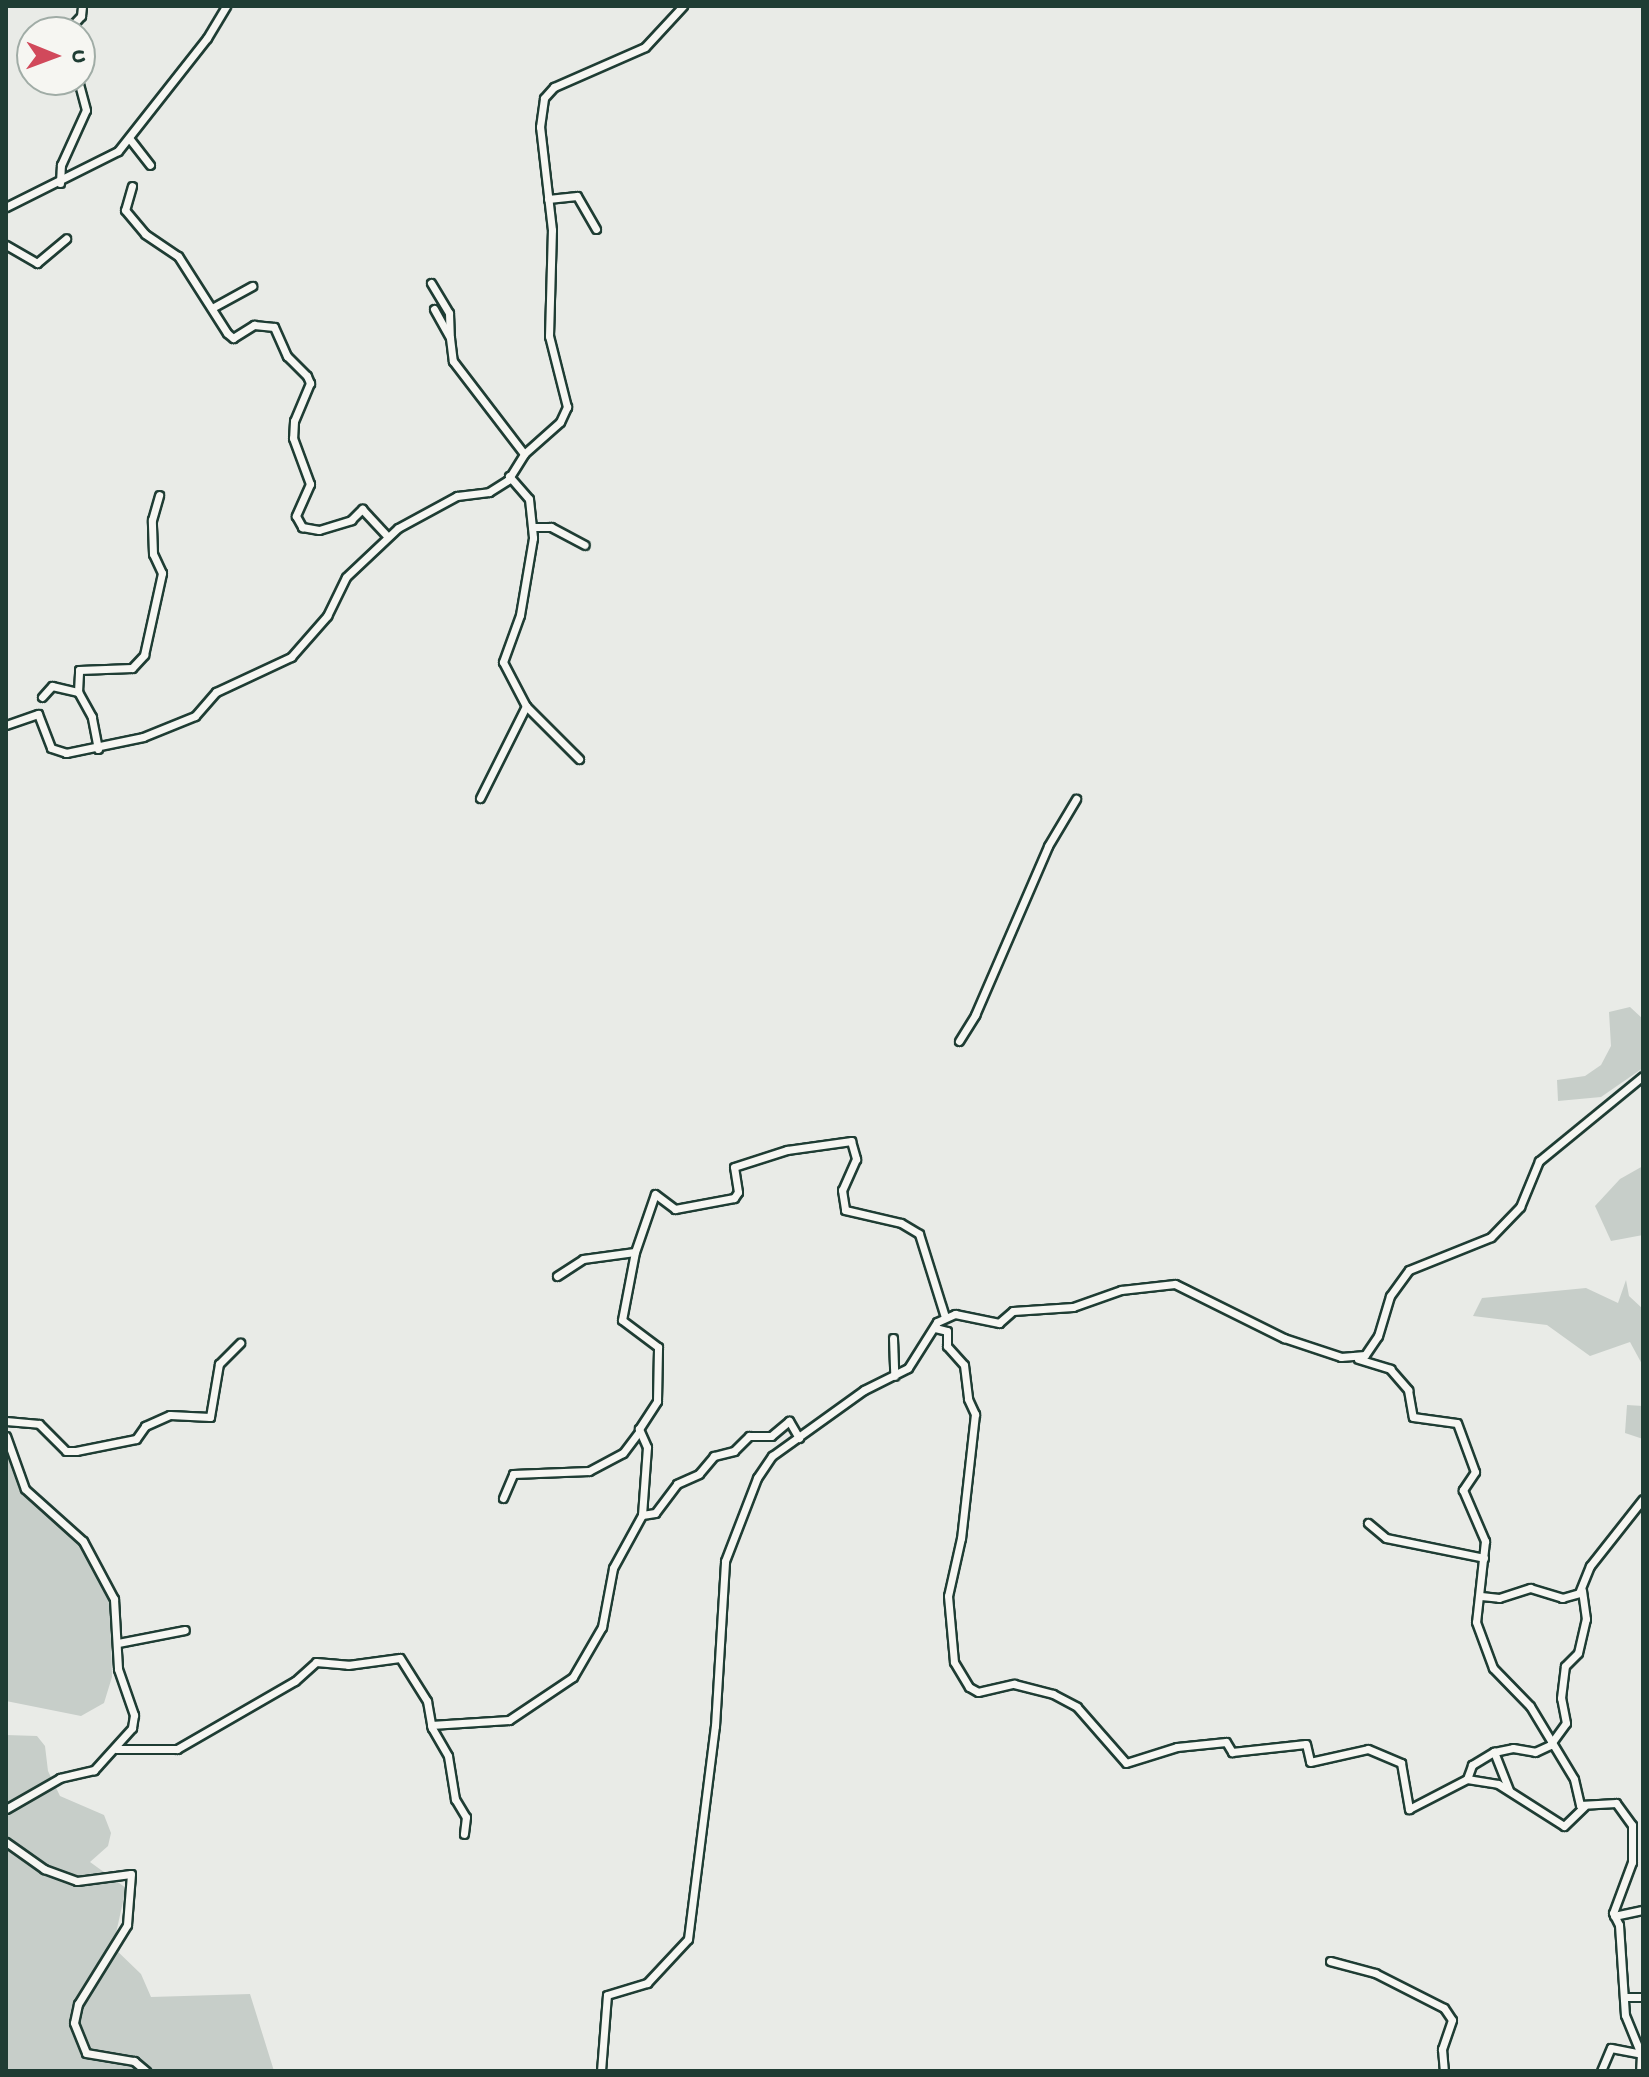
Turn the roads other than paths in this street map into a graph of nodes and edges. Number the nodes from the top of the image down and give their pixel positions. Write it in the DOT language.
graph roads {
  1 [pos="226,6"];
  2 [pos="683,6"];
  3 [pos="82,96"];
  4 [pos="129,138"];
  5 [pos="150,165"];
  6 [pos="60,183"];
  7 [pos="132,186"];
  8 [pos="548,199"];
  9 [pos="6,207"];
  10 [pos="596,229"];
  11 [pos="66,239"];
  12 [pos="6,245"];
  13 [pos="431,283"];
  14 [pos="252,286"];
  15 [pos="212,308"];
  16 [pos="434,309"];
  17 [pos="450,338"];
  18 [pos="524,454"];
  19 [pos="509,476"];
  20 [pos="159,495"];
  21 [pos="532,527"];
  22 [pos="387,536"];
  23 [pos="585,545"];
  24 [pos="78,692"];
  25 [pos="42,697"];
  26 [pos="526,706"];
  27 [pos="6,725"];
  28 [pos="98,749"];
  29 [pos="579,759"];
  30 [pos="480,798"];
  31 [pos="1076,799"];
  32 [pos="959,1041"];
  33 [pos="1643,1076"];
  34 [pos="635,1252"];
  35 [pos="557,1276"];
  36 [pos="945,1317"];
  37 [pos="935,1328"];
  38 [pos="893,1338"];
  39 [pos="240,1343"];
  40 [pos="1356,1359"];
  41 [pos="894,1376"];
  42 [pos="6,1421"];
  43 [pos="639,1432"];
  44 [pos="6,1436"];
  45 [pos="799,1438"];
  46 [pos="503,1498"];
  47 [pos="1643,1499"];
  48 [pos="642,1515"];
  49 [pos="1368,1523"];
  50 [pos="1484,1558"];
  51 [pos="1582,1590"];
  52 [pos="1481,1596"];
  53 [pos="185,1630"];
  54 [pos="118,1643"];
  55 [pos="431,1725"];
  56 [pos="1550,1745"];
  57 [pos="116,1749"];
  58 [pos="1494,1752"];
  59 [pos="1467,1779"];
  60 [pos="1509,1790"];
  61 [pos="1584,1807"];
  62 [pos="6,1809"];
  63 [pos="464,1834"];
  64 [pos="6,1842"];
  65 [pos="1643,1910"];
  66 [pos="1614,1916"];
  67 [pos="1330,1961"];
  68 [pos="1626,1997"];
  69 [pos="1643,1997"];
  70 [pos="1641,2054"];
  71 [pos="146,2071"];
  72 [pos="601,2071"];
  73 [pos="1444,2071"];
  74 [pos="1601,2071"];
  75 [pos="1640,2071"];
  1 -- 4 [label="street"];
  2 -- 8 [label="street"];
  3 -- 6 [label="street"];
  4 -- 5 [label="street"];
  4 -- 6 [label="street"];
  6 -- 9 [label="street"];
  7 -- 15 [label="street"];
  8 -- 10 [label="street"];
  8 -- 18 [label="street"];
  11 -- 12 [label="street"];
  13 -- 17 [label="street"];
  14 -- 15 [label="street"];
  15 -- 22 [label="street"];
  16 -- 17 [label="street"];
  17 -- 18 [label="street"];
  18 -- 19 [label="street"];
  19 -- 21 [label="street"];
  19 -- 22 [label="street"];
  20 -- 24 [label="street"];
  21 -- 23 [label="street"];
  21 -- 26 [label="street"];
  22 -- 28 [label="street"];
  24 -- 25 [label="street"];
  24 -- 28 [label="street"];
  26 -- 29 [label="street"];
  26 -- 30 [label="street"];
  27 -- 28 [label="street"];
  31 -- 32 [label="street"];
  33 -- 40 [label="street"];
  34 -- 35 [label="street"];
  34 -- 36 [label="street"];
  34 -- 43 [label="street"];
  36 -- 37 [label="street"];
  36 -- 40 [label="street"];
  37 -- 41 [label="street"];
  37 -- 59 [label="street"];
  38 -- 41 [label="street"];
  39 -- 42 [label="street"];
  40 -- 50 [label="street"];
  41 -- 45 [label="street"];
  43 -- 46 [label="street"];
  43 -- 48 [label="street"];
  44 -- 54 [label="street"];
  45 -- 48 [label="street"];
  45 -- 72 [label="street"];
  47 -- 51 [label="street"];
  48 -- 55 [label="street"];
  49 -- 50 [label="street"];
  50 -- 52 [label="street"];
  51 -- 52 [label="street"];
  51 -- 56 [label="street"];
  52 -- 56 [label="street"];
  53 -- 54 [label="street"];
  54 -- 57 [label="street"];
  55 -- 57 [label="street"];
  55 -- 63 [label="street"];
  56 -- 58 [label="street"];
  56 -- 61 [label="street"];
  57 -- 62 [label="street"];
  58 -- 59 [label="street"];
  58 -- 60 [label="street"];
  59 -- 60 [label="street"];
  60 -- 61 [label="street"];
  61 -- 66 [label="street"];
  64 -- 71 [label="street"];
  65 -- 66 [label="street"];
  66 -- 68 [label="street"];
  67 -- 73 [label="street"];
  68 -- 69 [label="street"];
  68 -- 70 [label="street"];
  70 -- 74 [label="street"];
  70 -- 75 [label="street"];
}
